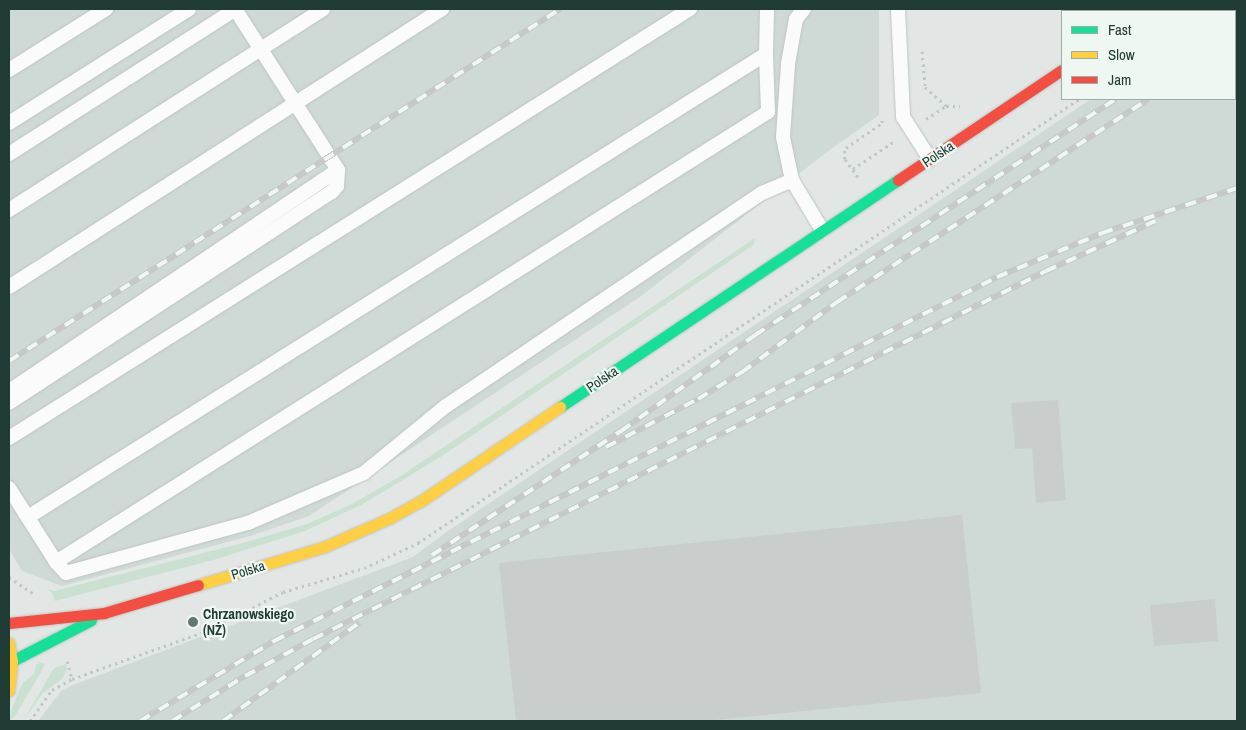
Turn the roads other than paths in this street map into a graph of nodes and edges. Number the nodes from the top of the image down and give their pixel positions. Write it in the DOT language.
graph roads {
  1 [pos="106,9"];
  2 [pos="188,9"];
  3 [pos="236,9"];
  4 [pos="323,9"];
  5 [pos="442,9"];
  6 [pos="690,9"];
  7 [pos="767,9"];
  8 [pos="804,9"];
  9 [pos="898,9"];
  10 [pos="261,49"];
  11 [pos="766,54"];
  12 [pos="9,70"];
  13 [pos="1061,71"];
  14 [pos="295,102"];
  15 [pos="9,123"];
  16 [pos="9,154"];
  17 [pos="930,159"];
  18 [pos="338,170"];
  19 [pos="792,180"];
  20 [pos="9,210"];
  21 [pos="822,230"];
  22 [pos="9,287"];
  23 [pos="9,391"];
  24 [pos="9,403"];
  25 [pos="9,438"];
  26 [pos="9,488"];
  27 [pos="28,517"];
  28 [pos="56,562"];
  29 [pos="104,613"];
  30 [pos="9,623"];
  31 [pos="9,641"];
  32 [pos="12,661"];
  33 [pos="9,691"];
  1 -- 12 [label="lane"];
  2 -- 15 [label="lane"];
  3 -- 10 [label="lane"];
  3 -- 16 [label="lane"];
  4 -- 10 [label="lane"];
  5 -- 14 [label="lane"];
  6 -- 25 [label="lane"];
  7 -- 11 [label="lane"];
  8 -- 19 [label="lane"];
  9 -- 17 [label="lane"];
  10 -- 14 [label="lane"];
  10 -- 20 [label="lane"];
  11 -- 27 [label="lane"];
  11 -- 28 [label="lane"];
  13 -- 17 [label="highway, Polska"];
  14 -- 18 [label="lane"];
  14 -- 22 [label="lane"];
  17 -- 21 [label="highway, Polska"];
  18 -- 23 [label="lane"];
  18 -- 24 [label="lane"];
  19 -- 21 [label="lane"];
  19 -- 28 [label="lane"];
  21 -- 29 [label="highway, Polska"];
  26 -- 27 [label="lane"];
  27 -- 28 [label="lane"];
  29 -- 30 [label="highway, Polska"];
  29 -- 32 [label="highway, Polska"];
  31 -- 32 [label="highway"];
  32 -- 33 [label="highway"];
}
